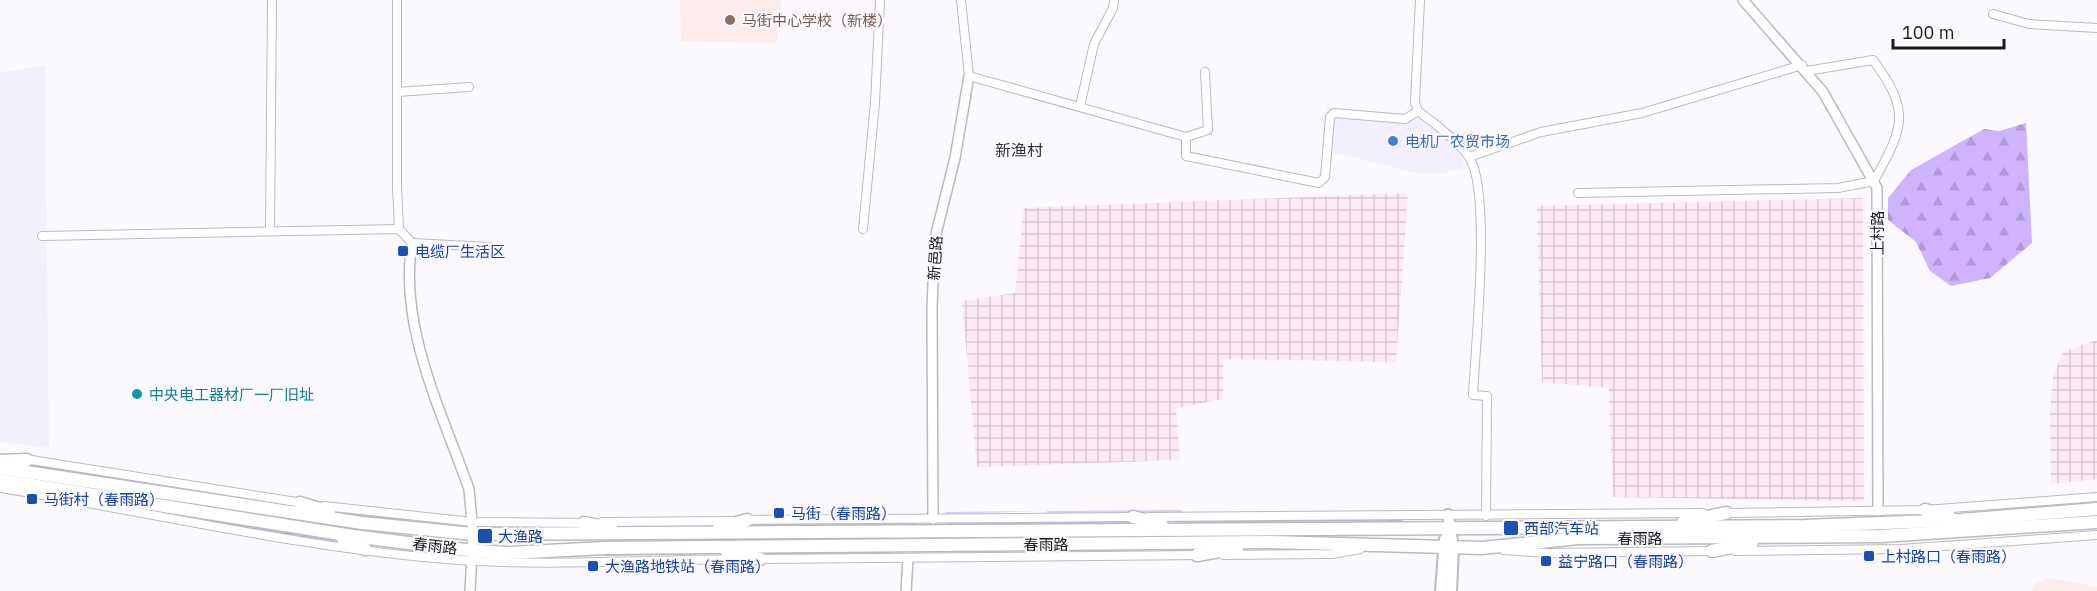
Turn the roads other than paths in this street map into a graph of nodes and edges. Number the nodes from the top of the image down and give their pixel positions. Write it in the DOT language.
graph roads {
  1 [pos="272,0"];
  2 [pos="397,0"];
  3 [pos="880,0"];
  4 [pos="960,0"];
  5 [pos="1114,0"];
  6 [pos="1420,0"];
  7 [pos="1743,0"];
  8 [pos="1993,14"];
  9 [pos="2097,28"];
  10 [pos="1804,68"];
  11 [pos="1205,72"];
  12 [pos="969,76"];
  13 [pos="469,87"];
  14 [pos="396,92"];
  15 [pos="1080,106"];
  16 [pos="1418,111"];
  17 [pos="1186,137"];
  18 [pos="1469,157"];
  19 [pos="1874,181"];
  20 [pos="1578,193"];
  21 [pos="399,229"];
  22 [pos="863,229"];
  23 [pos="270,231"];
  24 [pos="42,236"];
  25 [pos="412,243"];
  26 [pos="489,247"];
  27 [pos="0,456"];
  28 [pos="27,460"];
  29 [pos="0,461"];
  30 [pos="0,468"];
  31 [pos="0,480"];
  32 [pos="0,488"];
  33 [pos="2097,497"];
  34 [pos="98,503"];
  35 [pos="300,503"];
  36 [pos="2097,504"];
  37 [pos="164,505"];
  38 [pos="1925,510"];
  39 [pos="1878,512"];
  40 [pos="2065,512"];
  41 [pos="1726,513"];
  42 [pos="1486,516"];
  43 [pos="1133,517"];
  44 [pos="933,519"];
  45 [pos="747,520"];
  46 [pos="1960,520"];
  47 [pos="1448,521"];
  48 [pos="2096,522"];
  49 [pos="362,523"];
  50 [pos="584,523"];
  51 [pos="473,528"];
  52 [pos="1653,528"];
  53 [pos="1177,529"];
  54 [pos="325,531"];
  55 [pos="701,533"];
  56 [pos="639,534"];
  57 [pos="1779,537"];
  58 [pos="1270,542"];
  59 [pos="1374,546"];
  60 [pos="705,547"];
  61 [pos="1448,547"];
  62 [pos="1482,548"];
  63 [pos="365,549"];
  64 [pos="1712,551"];
  65 [pos="559,552"];
  66 [pos="472,555"];
  67 [pos="1197,555"];
  68 [pos="760,559"];
  69 [pos="908,559"];
  70 [pos="500,561"];
  71 [pos="470,591"];
  72 [pos="906,591"];
  73 [pos="1441,591"];
  74 [pos="1451,591"];
  1 -- 23 [label="street"];
  2 -- 14 [label="street"];
  3 -- 22 [label="street"];
  4 -- 12 [label="street, 新邑路"];
  5 -- 15 [label="street"];
  6 -- 16 [label="street"];
  7 -- 10 [label="street, 上村路"];
  8 -- 9 [label="street"];
  10 -- 18 [label="street"];
  10 -- 19 [label="street, 上村路"];
  10 -- 19 [label="street"];
  11 -- 17 [label="street"];
  12 -- 15 [label="street"];
  12 -- 44 [label="street, 新邑路"];
  13 -- 14 [label="street"];
  14 -- 21 [label="street"];
  15 -- 17 [label="street"];
  16 -- 17 [label="street"];
  16 -- 18 [label="street"];
  18 -- 42 [label="street"];
  19 -- 20 [label="street"];
  19 -- 39 [label="street, 上村路"];
  21 -- 23 [label="street"];
  21 -- 25 [label="street"];
  23 -- 24 [label="street"];
  25 -- 26 [label="street"];
  25 -- 51 [label="street"];
  27 -- 28 [label="street"];
  28 -- 29 [label="main road"];
  28 -- 35 [label="street"];
  30 -- 49 [label="main road, 春雨路"];
  31 -- 37 [label="main road, 春雨路"];
  32 -- 34 [label="street"];
  33 -- 38 [label="street"];
  34 -- 37 [label="main road"];
  34 -- 63 [label="street"];
  35 -- 49 [label="main road"];
  35 -- 51 [label="street"];
  36 -- 40 [label="main road"];
  37 -- 54 [label="main road, 春雨路"];
  38 -- 39 [label="street"];
  38 -- 46 [label="main road"];
  39 -- 41 [label="street"];
  40 -- 46 [label="main road, 春雨路"];
  40 -- 48 [label="main road, 春雨路"];
  41 -- 42 [label="street"];
  41 -- 52 [label="main road"];
  42 -- 47 [label="street"];
  43 -- 44 [label="street"];
  43 -- 47 [label="street"];
  43 -- 53 [label="main road"];
  44 -- 45 [label="street"];
  45 -- 50 [label="street"];
  45 -- 55 [label="main road"];
  46 -- 52 [label="main road, 春雨路"];
  47 -- 52 [label="main road, 春雨路"];
  47 -- 53 [label="main road, 春雨路"];
  47 -- 61 [label="main road"];
  48 -- 57 [label="main road, 春雨路"];
  48 -- 64 [label="street"];
  49 -- 51 [label="main road, 春雨路"];
  50 -- 51 [label="street"];
  50 -- 56 [label="main road"];
  51 -- 56 [label="main road, 春雨路"];
  51 -- 66 [label="street"];
  53 -- 55 [label="main road, 春雨路"];
  54 -- 63 [label="main road"];
  54 -- 66 [label="main road, 春雨路"];
  55 -- 56 [label="main road, 春雨路"];
  57 -- 62 [label="main road, 春雨路"];
  57 -- 64 [label="main road"];
  58 -- 59 [label="main road, 春雨路"];
  58 -- 60 [label="main road, 春雨路"];
  58 -- 67 [label="main road"];
  59 -- 61 [label="main road, 春雨路"];
  59 -- 67 [label="street"];
  60 -- 65 [label="main road, 春雨路"];
  60 -- 68 [label="main road"];
  61 -- 62 [label="main road, 春雨路"];
  61 -- 73 [label="main road"];
  61 -- 74 [label="main road"];
  62 -- 64 [label="street"];
  63 -- 66 [label="street"];
  65 -- 66 [label="main road, 春雨路"];
  65 -- 70 [label="main road"];
  66 -- 70 [label="street"];
  66 -- 71 [label="street"];
  67 -- 69 [label="street"];
  68 -- 69 [label="street"];
  68 -- 70 [label="street"];
  69 -- 72 [label="street"];
}
